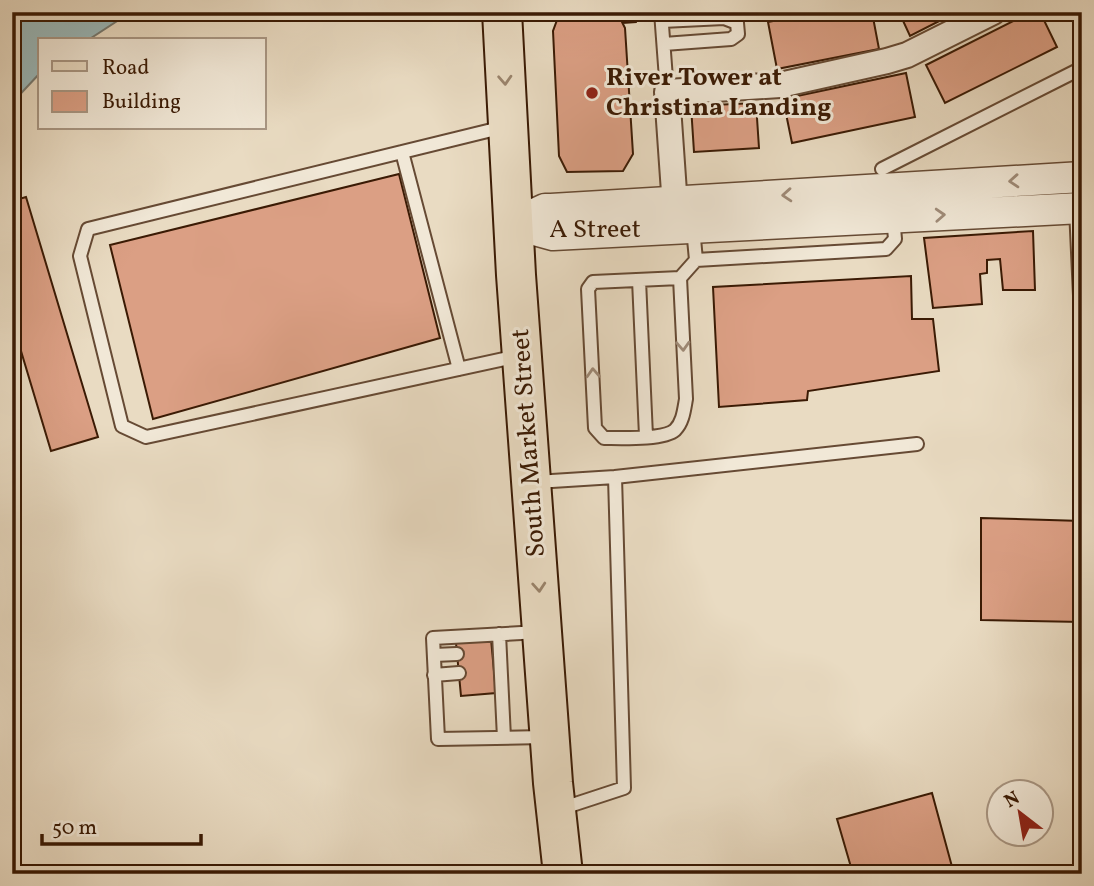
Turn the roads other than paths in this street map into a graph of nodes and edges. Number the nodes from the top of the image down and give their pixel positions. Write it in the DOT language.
graph roads {
  1 [pos="502,12"];
  2 [pos="993,12"];
  3 [pos="662,16"];
  4 [pos="664,44"];
  5 [pos="1082,68"];
  6 [pos="667,92"];
  7 [pos="508,126"];
  8 [pos="402,152"];
  9 [pos="882,169"];
  10 [pos="1082,177"];
  11 [pos="1079,208"];
  12 [pos="893,217"];
  13 [pos="682,219"];
  14 [pos="513,223"];
  15 [pos="696,260"];
  16 [pos="680,278"];
  17 [pos="639,280"];
  18 [pos="1082,317"];
  19 [pos="522,355"];
  20 [pos="459,369"];
  21 [pos="646,436"];
  22 [pos="917,444"];
  23 [pos="615,477"];
  24 [pos="532,482"];
  25 [pos="542,631"];
  26 [pos="499,634"];
  27 [pos="457,654"];
  28 [pos="434,655"];
  29 [pos="458,673"];
  30 [pos="434,675"];
  31 [pos="550,737"];
  32 [pos="504,738"];
  33 [pos="556,811"];
  34 [pos="563,874"];
  1 -- 7 [label="main road, South Market Street, one-way"];
  2 -- 6 [label="street"];
  3 -- 4 [label="lane"];
  3 -- 4 [label="lane"];
  4 -- 6 [label="lane"];
  5 -- 9 [label="lane"];
  6 -- 13 [label="street"];
  7 -- 8 [label="lane"];
  7 -- 14 [label="main road, South Market Street"];
  8 -- 20 [label="lane"];
  8 -- 20 [label="lane"];
  10 -- 13 [label="street, A Street, one-way"];
  12 -- 11 [label="street, A Street, one-way"];
  11 -- 18 [label="lane"];
  12 -- 13 [label="street, A Street"];
  12 -- 15 [label="lane"];
  13 -- 14 [label="street, A Street"];
  13 -- 15 [label="lane"];
  14 -- 19 [label="main road, South Market Street"];
  15 -- 16 [label="lane"];
  16 -- 17 [label="lane"];
  16 -- 21 [label="lane, one-way"];
  17 -- 21 [label="lane"];
  21 -- 17 [label="lane, one-way"];
  19 -- 20 [label="lane"];
  19 -- 24 [label="main road, South Market Street"];
  22 -- 23 [label="lane"];
  23 -- 24 [label="lane"];
  23 -- 33 [label="lane"];
  24 -- 25 [label="main road, South Market Street, one-way"];
  25 -- 26 [label="lane"];
  25 -- 31 [label="main road, South Market Street"];
  26 -- 28 [label="lane"];
  26 -- 32 [label="lane"];
  27 -- 28 [label="lane"];
  28 -- 30 [label="lane"];
  29 -- 30 [label="lane"];
  30 -- 32 [label="lane"];
  31 -- 32 [label="lane"];
  31 -- 33 [label="main road, South Market Street"];
  33 -- 34 [label="main road, South Market Street"];
}
